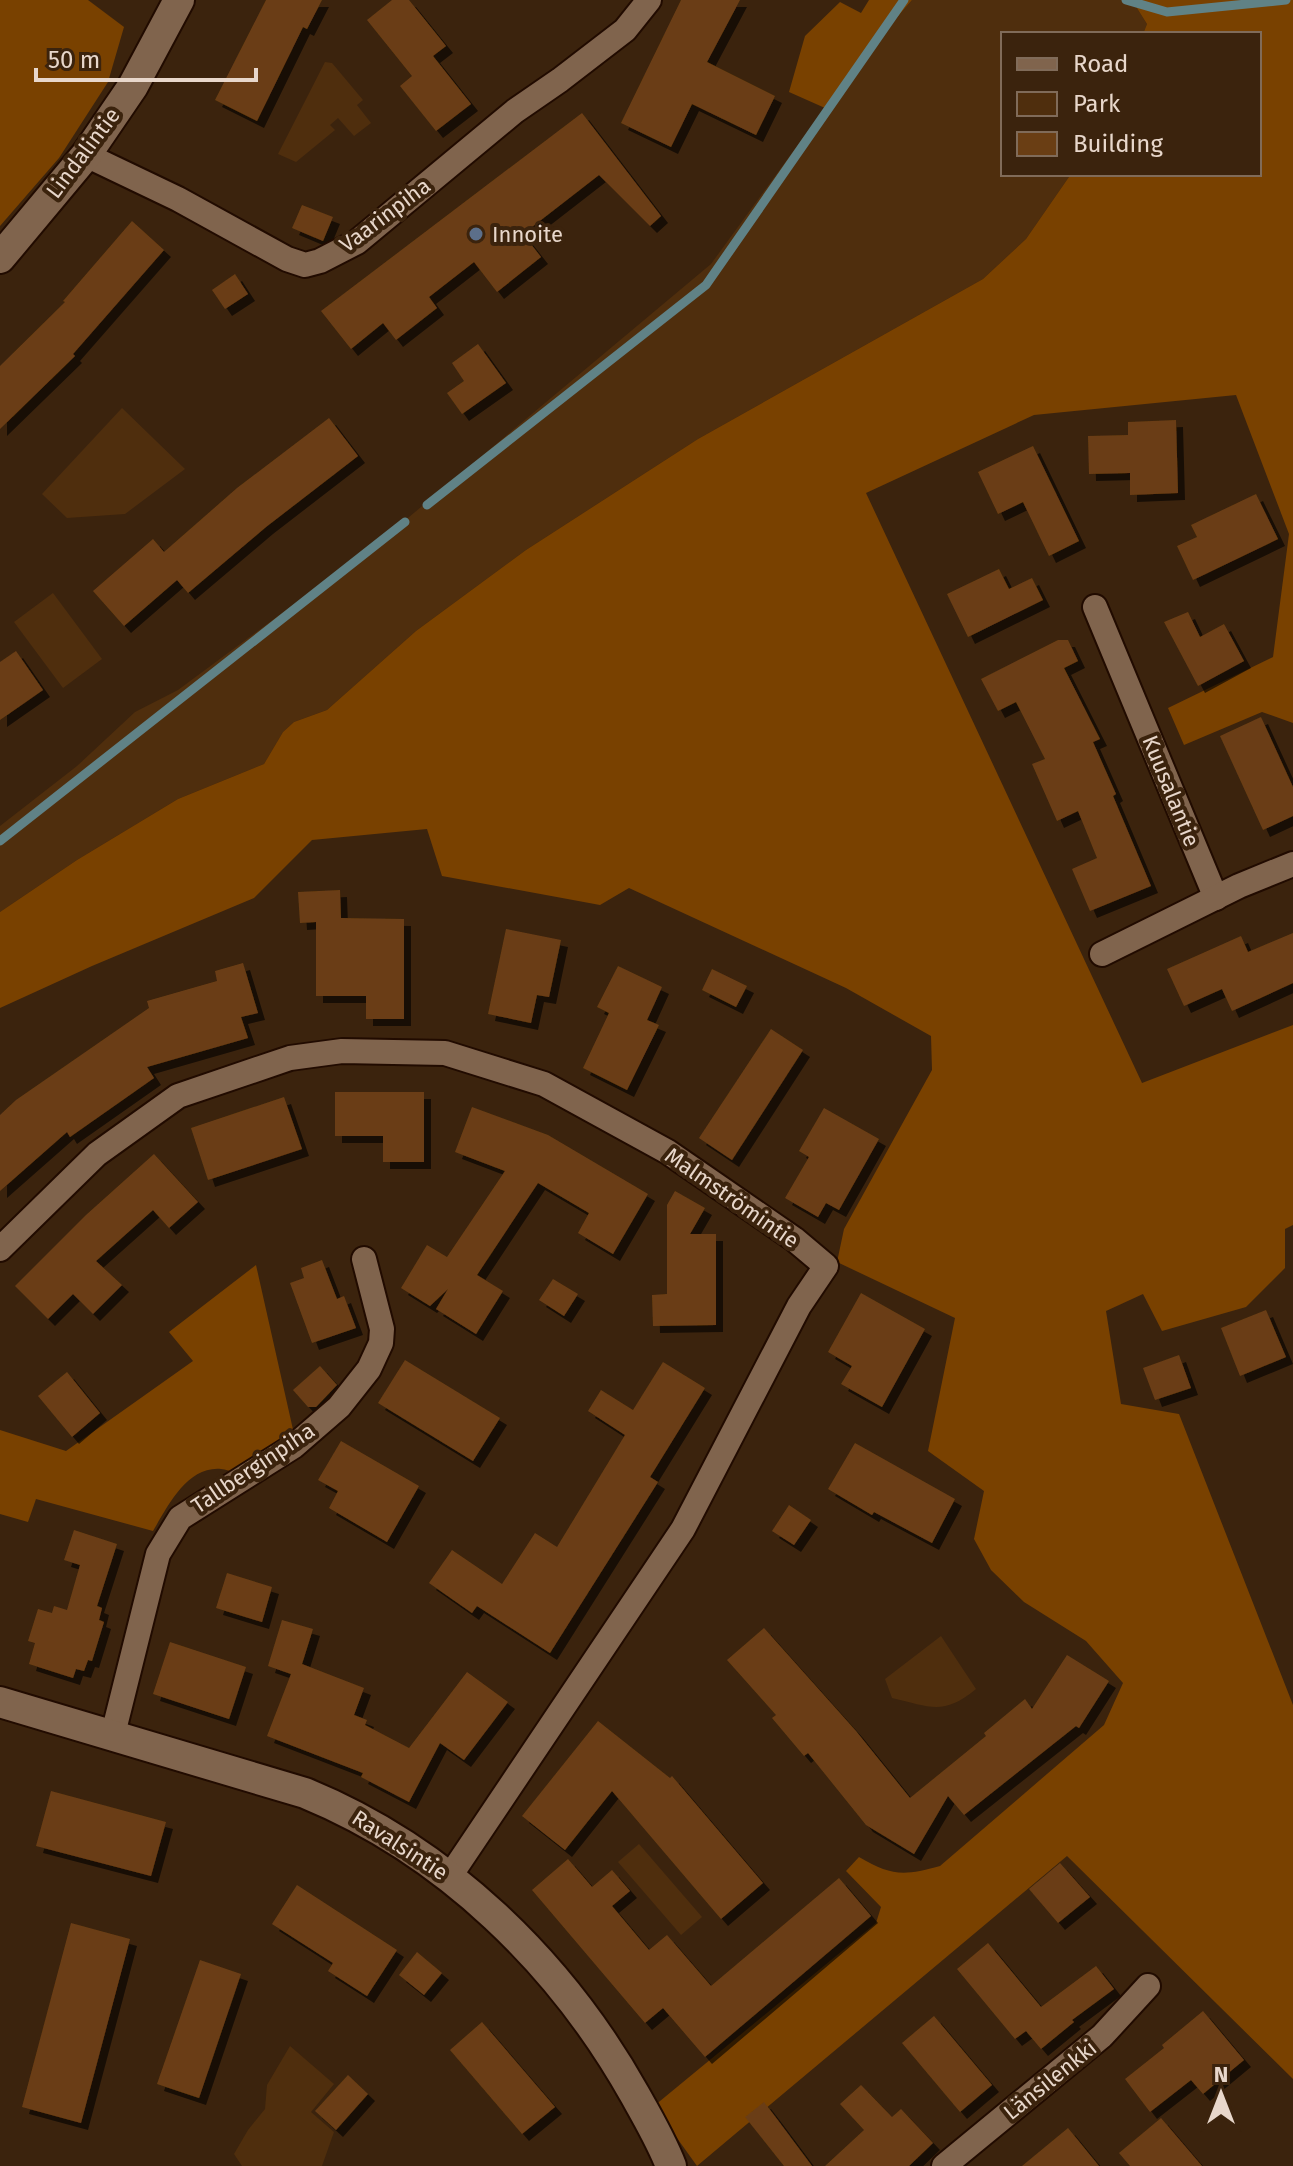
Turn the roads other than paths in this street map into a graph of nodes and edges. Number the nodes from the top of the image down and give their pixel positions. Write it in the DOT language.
graph roads {
  1 [pos="179,0"];
  2 [pos="649,0"];
  3 [pos="86,155"];
  4 [pos="0,258"];
  5 [pos="1095,607"];
  6 [pos="1293,864"];
  7 [pos="1216,898"];
  8 [pos="1102,954"];
  9 [pos="0,1249"];
  10 [pos="364,1259"];
  11 [pos="0,1702"];
  12 [pos="113,1734"];
  13 [pos="450,1876"];
  14 [pos="1148,1986"];
  15 [pos="671,2166"];
  16 [pos="944,2166"];
  1 -- 3 [label="street, Lindalintie"];
  2 -- 3 [label="street, Vaarinpiha"];
  3 -- 4 [label="street, Lindalintie"];
  5 -- 7 [label="street, Kuusalantie"];
  6 -- 7 [label="street"];
  7 -- 8 [label="street"];
  9 -- 13 [label="street, Malmströmintie"];
  10 -- 12 [label="street, Tallberginpiha"];
  11 -- 12 [label="street, Ravalsintie"];
  12 -- 13 [label="street, Ravalsintie"];
  13 -- 15 [label="street, Ravalsintie"];
  14 -- 16 [label="street, Länsilenkki"];
}
